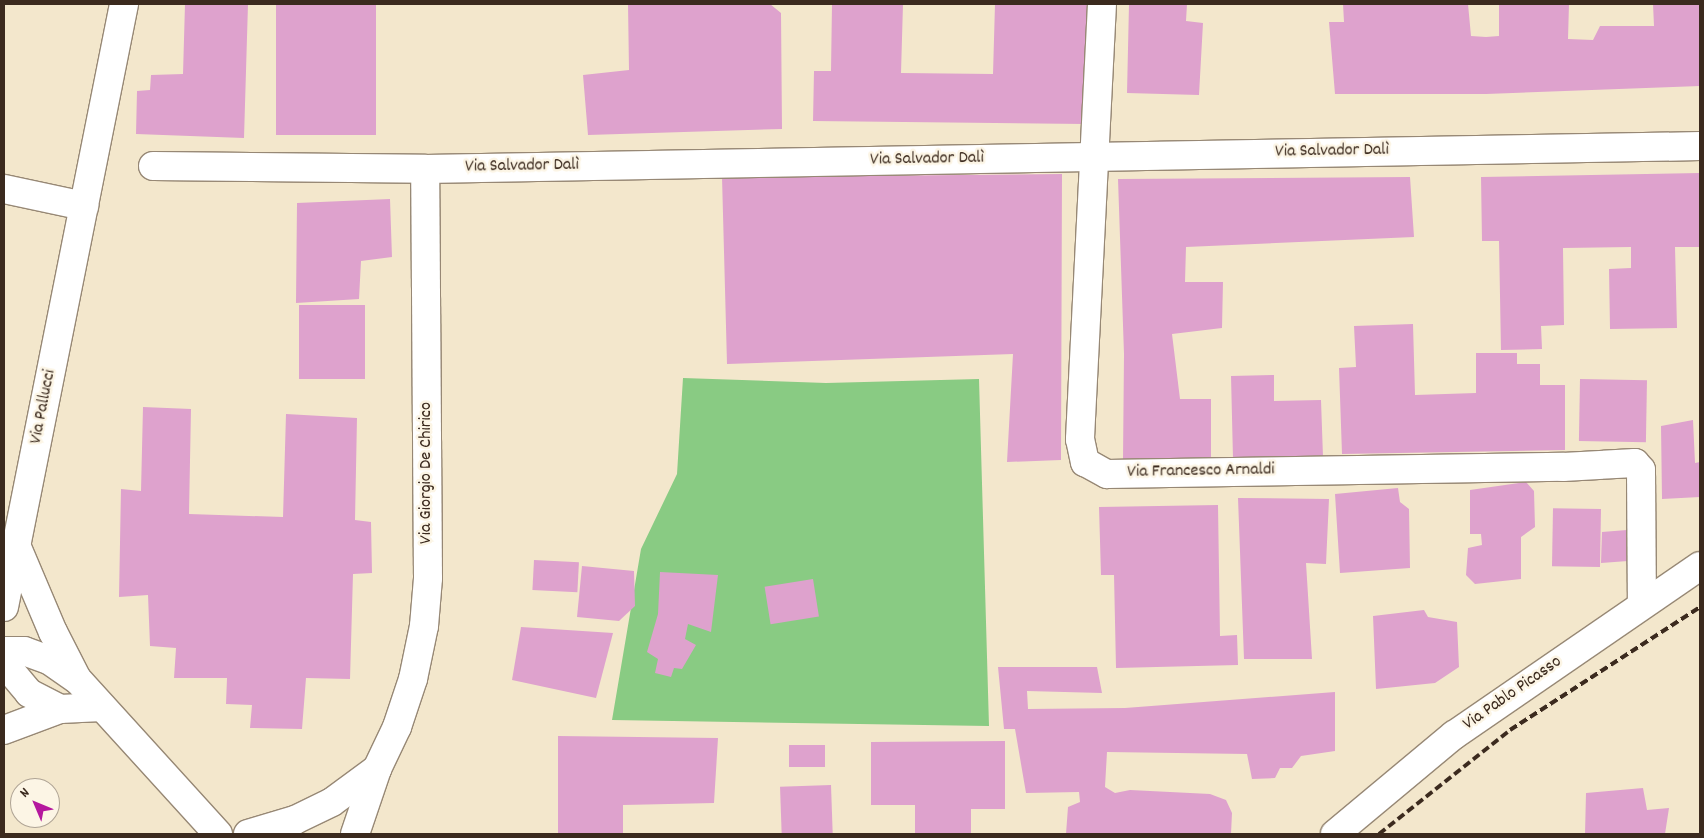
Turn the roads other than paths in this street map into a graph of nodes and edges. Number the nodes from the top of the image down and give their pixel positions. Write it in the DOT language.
graph roads {
  1 [pos="124,4"];
  2 [pos="1102,4"];
  3 [pos="1700,146"];
  4 [pos="1093,157"];
  5 [pos="153,166"];
  6 [pos="425,169"];
  7 [pos="4,189"];
  8 [pos="84,206"];
  9 [pos="16,545"];
  10 [pos="1700,566"];
  11 [pos="1642,604"];
  12 [pos="4,607"];
  13 [pos="4,651"];
  14 [pos="4,663"];
  15 [pos="78,680"];
  16 [pos="102,707"];
  17 [pos="60,709"];
  18 [pos="4,730"];
  19 [pos="377,769"];
  20 [pos="218,834"];
  21 [pos="248,834"];
  22 [pos="355,834"];
  23 [pos="1335,834"];
  1 -- 8 [label="street, Via Pallucci"];
  2 -- 4 [label="street, Via Francesco Arnaldi"];
  3 -- 4 [label="street, Via Salvador Dalì"];
  4 -- 6 [label="street, Via Salvador Dalì"];
  4 -- 11 [label="street, Via Francesco Arnaldi"];
  5 -- 6 [label="street, Via Salvador Dalì"];
  6 -- 19 [label="street, Via Giorgio De Chirico"];
  7 -- 8 [label="street"];
  8 -- 9 [label="street, Via Pallucci"];
  9 -- 12 [label="street, Via Pallucci"];
  9 -- 15 [label="street"];
  10 -- 11 [label="street, Via Pablo Picasso"];
  11 -- 23 [label="street, Via Pablo Picasso"];
  13 -- 15 [label="street"];
  14 -- 17 [label="street"];
  15 -- 16 [label="street"];
  16 -- 17 [label="street"];
  16 -- 20 [label="street"];
  17 -- 18 [label="street"];
  19 -- 21 [label="street, Via Giorgio De Chirico"];
  19 -- 22 [label="street, Via Giorgio De Chirico"];
}
